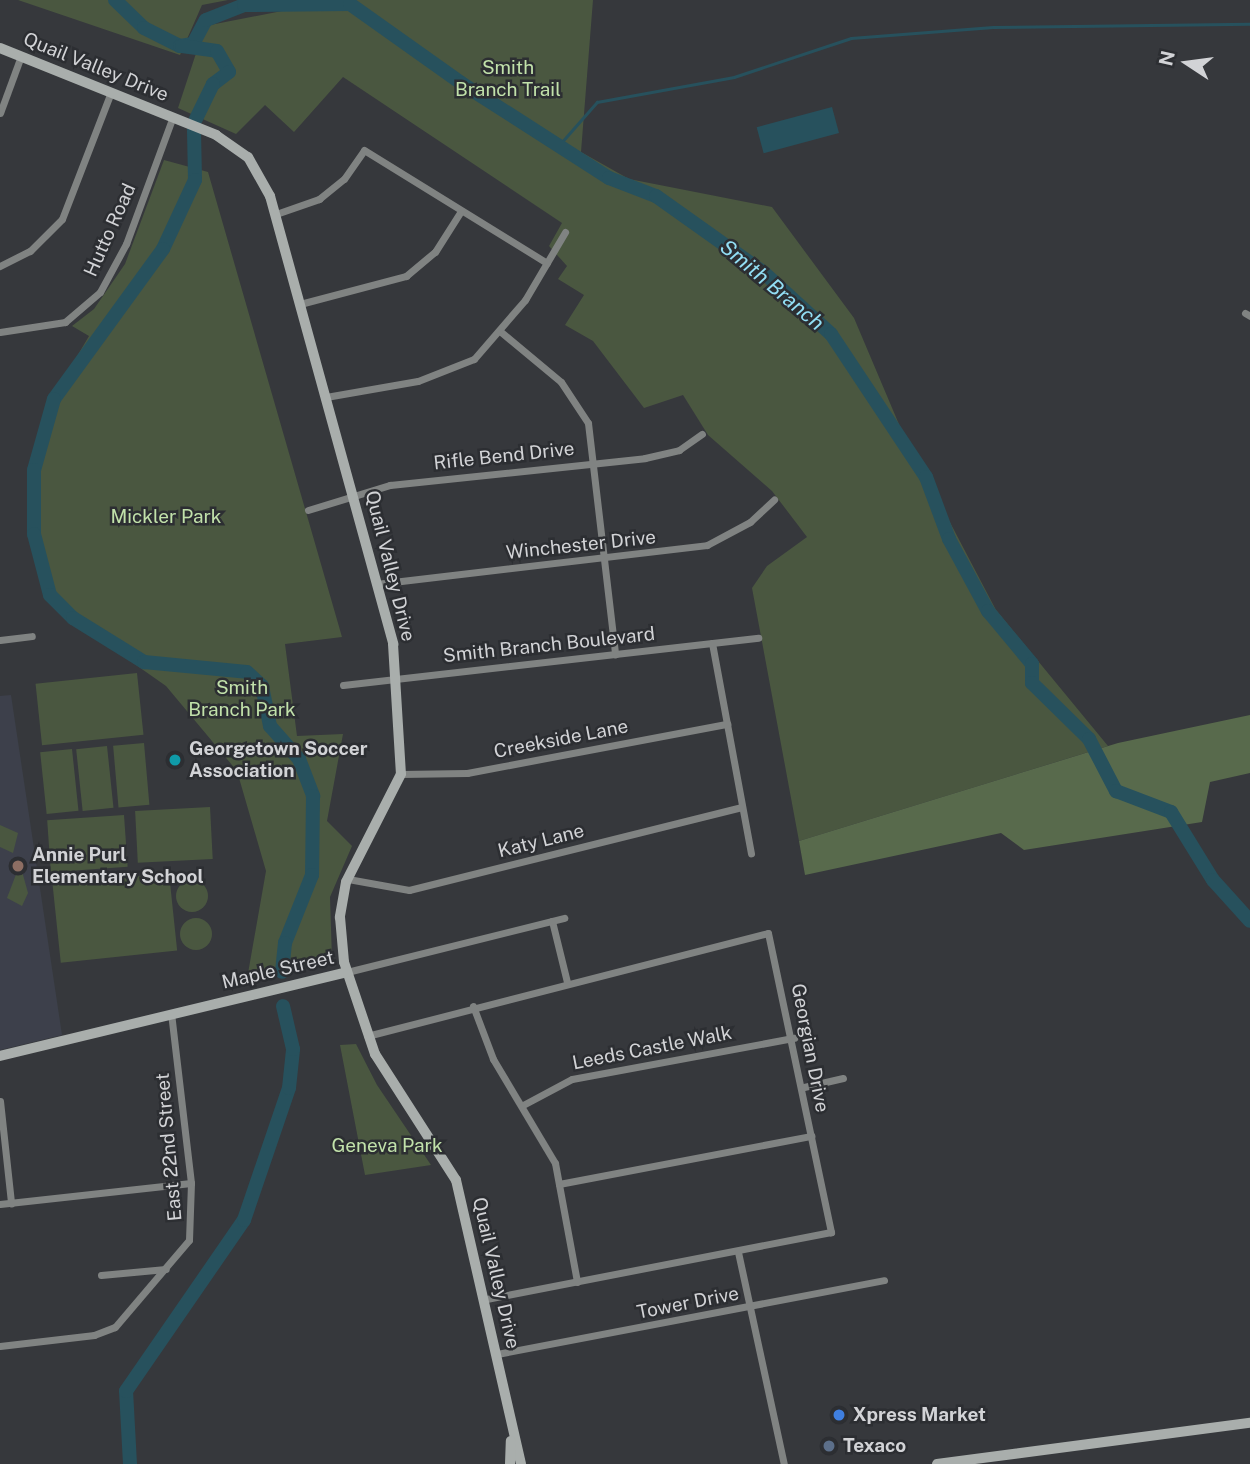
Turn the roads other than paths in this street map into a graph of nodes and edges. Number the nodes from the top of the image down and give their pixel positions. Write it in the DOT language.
graph roads {
  1 [pos="0,48"];
  2 [pos="21,56"];
  3 [pos="111,92"];
  4 [pos="0,113"];
  5 [pos="173,116"];
  6 [pos="461,211"];
  7 [pos="276,214"];
  8 [pos="565,232"];
  9 [pos="547,263"];
  10 [pos="0,266"];
  11 [pos="300,304"];
  12 [pos="0,332"];
  13 [pos="500,332"];
  14 [pos="326,397"];
  15 [pos="702,434"];
  16 [pos="595,462"];
  17 [pos="354,496"];
  18 [pos="774,500"];
  19 [pos="308,510"];
  20 [pos="604,558"];
  21 [pos="376,584"];
  22 [pos="32,636"];
  23 [pos="758,638"];
  24 [pos="0,640"];
  25 [pos="712,643"];
  26 [pos="615,654"];
  27 [pos="396,678"];
  28 [pos="343,685"];
  29 [pos="727,724"];
  30 [pos="401,774"];
  31 [pos="742,807"];
  32 [pos="751,853"];
  33 [pos="348,879"];
  34 [pos="564,918"];
  35 [pos="552,921"];
  36 [pos="347,972"];
  37 [pos="567,982"];
  38 [pos="473,1006"];
  39 [pos="170,1014"];
  40 [pos="366,1036"];
  41 [pos="794,1038"];
  42 [pos="0,1056"];
  43 [pos="843,1079"];
  44 [pos="804,1087"];
  45 [pos="0,1101"];
  46 [pos="523,1105"];
  47 [pos="1,1125"];
  48 [pos="811,1136"];
  49 [pos="191,1183"];
  50 [pos="559,1184"];
  51 [pos="11,1203"];
  52 [pos="0,1204"];
  53 [pos="738,1252"];
  54 [pos="166,1269"];
  55 [pos="101,1275"];
  56 [pos="884,1280"];
  57 [pos="577,1282"];
  58 [pos="486,1299"];
  59 [pos="749,1307"];
  60 [pos="0,1346"];
  61 [pos="497,1354"];
  62 [pos="1250,1423"];
  63 [pos="511,1433"];
  64 [pos="510,1464"];
  65 [pos="521,1464"];
  66 [pos="784,1464"];
  67 [pos="937,1464"];
  1 -- 2 [label="street, Quail Valley Drive"];
  2 -- 3 [label="street, Quail Valley Drive"];
  2 -- 4 [label="street"];
  3 -- 5 [label="street, Quail Valley Drive"];
  3 -- 10 [label="street"];
  5 -- 7 [label="street, Quail Valley Drive"];
  5 -- 12 [label="street, Hutto Road"];
  6 -- 7 [label="street"];
  6 -- 9 [label="street"];
  6 -- 11 [label="street"];
  7 -- 11 [label="street, Quail Valley Drive"];
  8 -- 9 [label="street"];
  9 -- 13 [label="street"];
  11 -- 14 [label="street, Quail Valley Drive"];
  13 -- 14 [label="street"];
  13 -- 16 [label="street"];
  14 -- 17 [label="street, Quail Valley Drive"];
  15 -- 16 [label="street, Rifle Bend Drive"];
  16 -- 17 [label="street, Rifle Bend Drive"];
  16 -- 20 [label="street"];
  17 -- 19 [label="street, Rifle Bend Drive"];
  17 -- 21 [label="street, Quail Valley Drive"];
  18 -- 20 [label="street, Winchester Drive"];
  20 -- 21 [label="street, Winchester Drive"];
  20 -- 26 [label="street"];
  21 -- 27 [label="street, Quail Valley Drive"];
  22 -- 24 [label="street"];
  23 -- 25 [label="street, Smith Branch Boulevard"];
  25 -- 26 [label="street, Smith Branch Boulevard"];
  25 -- 29 [label="street"];
  26 -- 27 [label="street, Smith Branch Boulevard"];
  27 -- 28 [label="street, Smith Branch Boulevard"];
  27 -- 30 [label="street, Quail Valley Drive"];
  29 -- 30 [label="street, Creekside Lane"];
  29 -- 31 [label="street"];
  30 -- 33 [label="street, Quail Valley Drive"];
  31 -- 32 [label="street"];
  31 -- 33 [label="street, Katy Lane"];
  33 -- 36 [label="street, Quail Valley Drive"];
  34 -- 35 [label="street, Maple Street"];
  35 -- 36 [label="street, Maple Street"];
  35 -- 37 [label="street"];
  36 -- 39 [label="street, Maple Street"];
  36 -- 40 [label="street, Quail Valley Drive"];
  37 -- 38 [label="street, Georgian Drive"];
  37 -- 41 [label="street, Georgian Drive"];
  38 -- 40 [label="street, Georgian Drive"];
  38 -- 46 [label="street"];
  39 -- 42 [label="street, Maple Street"];
  39 -- 49 [label="street, East 22nd Street"];
  40 -- 58 [label="street, Quail Valley Drive"];
  41 -- 44 [label="street, Georgian Drive"];
  41 -- 46 [label="street, Leeds Castle Walk"];
  43 -- 44 [label="street"];
  44 -- 48 [label="street, Georgian Drive"];
  45 -- 47 [label="street"];
  46 -- 50 [label="street"];
  47 -- 51 [label="street"];
  48 -- 50 [label="street"];
  48 -- 53 [label="street, Georgian Drive"];
  49 -- 51 [label="street"];
  49 -- 54 [label="street, East 22nd Street"];
  50 -- 57 [label="street"];
  51 -- 52 [label="street"];
  53 -- 57 [label="street, Georgian Drive"];
  53 -- 59 [label="street"];
  54 -- 55 [label="street"];
  54 -- 60 [label="street, East 22nd Street"];
  56 -- 59 [label="street, Tower Drive"];
  57 -- 58 [label="street, Georgian Drive"];
  58 -- 61 [label="street, Quail Valley Drive"];
  59 -- 61 [label="street, Tower Drive"];
  59 -- 66 [label="street"];
  61 -- 63 [label="street, Quail Valley Drive"];
  62 -- 67 [label="street"];
  63 -- 64 [label="street, Quail Valley Drive"];
  63 -- 65 [label="street, Quail Valley Drive"];
}
